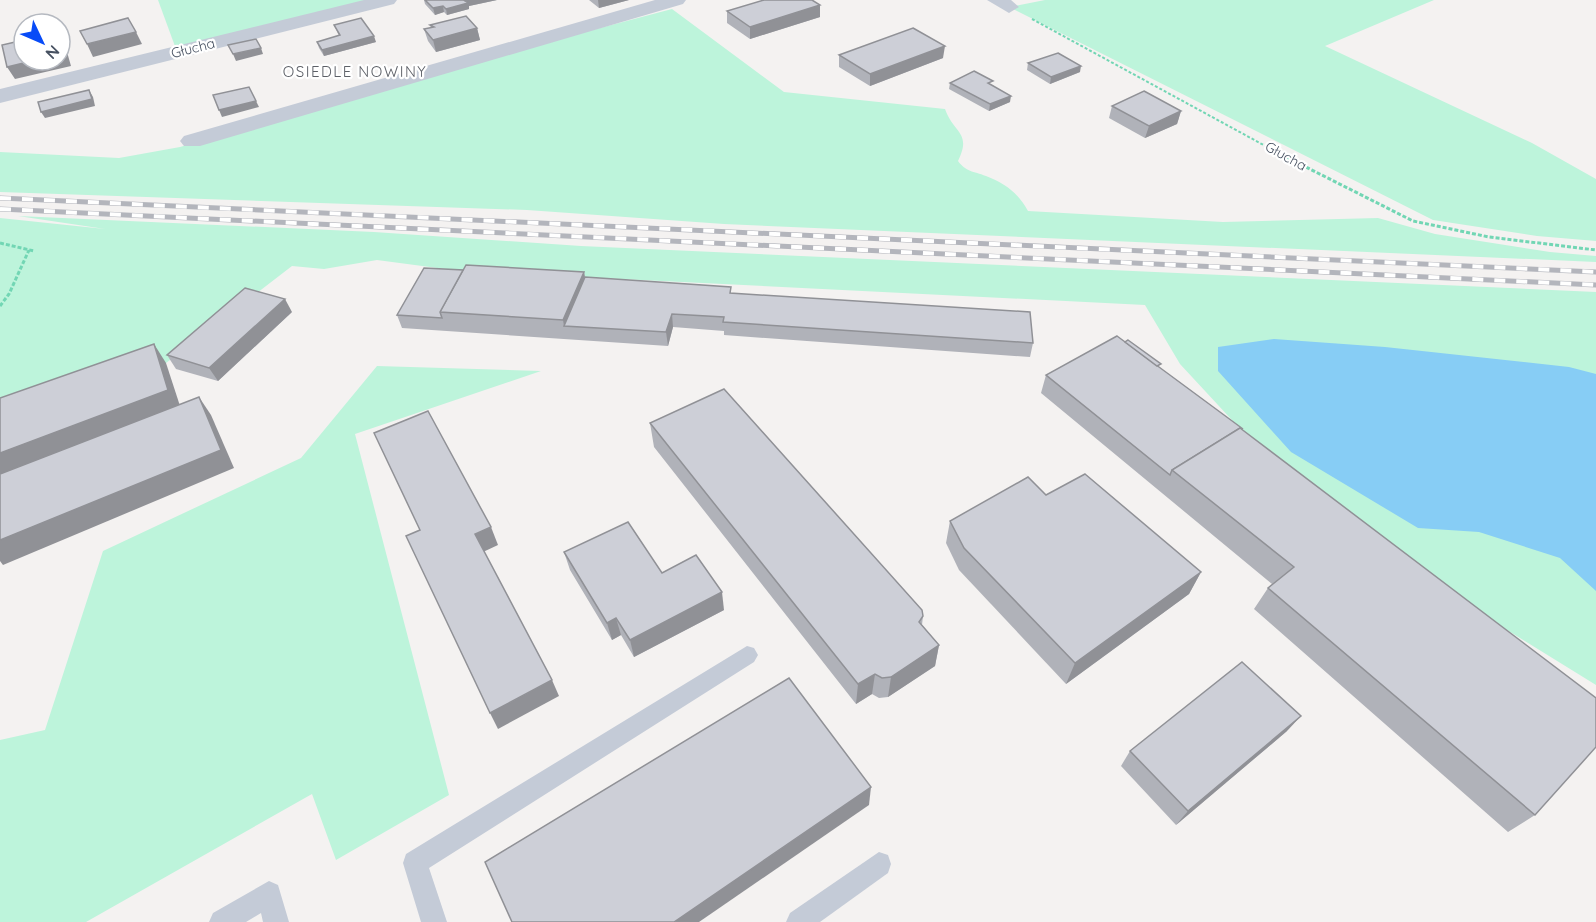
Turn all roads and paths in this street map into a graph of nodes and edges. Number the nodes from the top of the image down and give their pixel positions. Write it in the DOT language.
graph roads {
  1 [pos="387,0"];
  2 [pos="676,0"];
  3 [pos="1003,3"];
  4 [pos="0,96"];
  5 [pos="192,141"];
  6 [pos="0,243"];
  7 [pos="1596,250"];
  8 [pos="32,251"];
  9 [pos="0,306"];
  10 [pos="747,655"];
  11 [pos="879,864"];
  12 [pos="222,922"];
  13 [pos="276,922"];
  14 [pos="434,922"];
  15 [pos="799,922"];
  1 -- 4 [label="street, Głucha"];
  2 -- 5 [label="street"];
  3 -- 7 [label="path, Głucha"];
  6 -- 8 [label="path"];
  8 -- 9 [label="path"];
  10 -- 14 [label="lane"];
  11 -- 15 [label="lane"];
  12 -- 13 [label="lane"];
}
